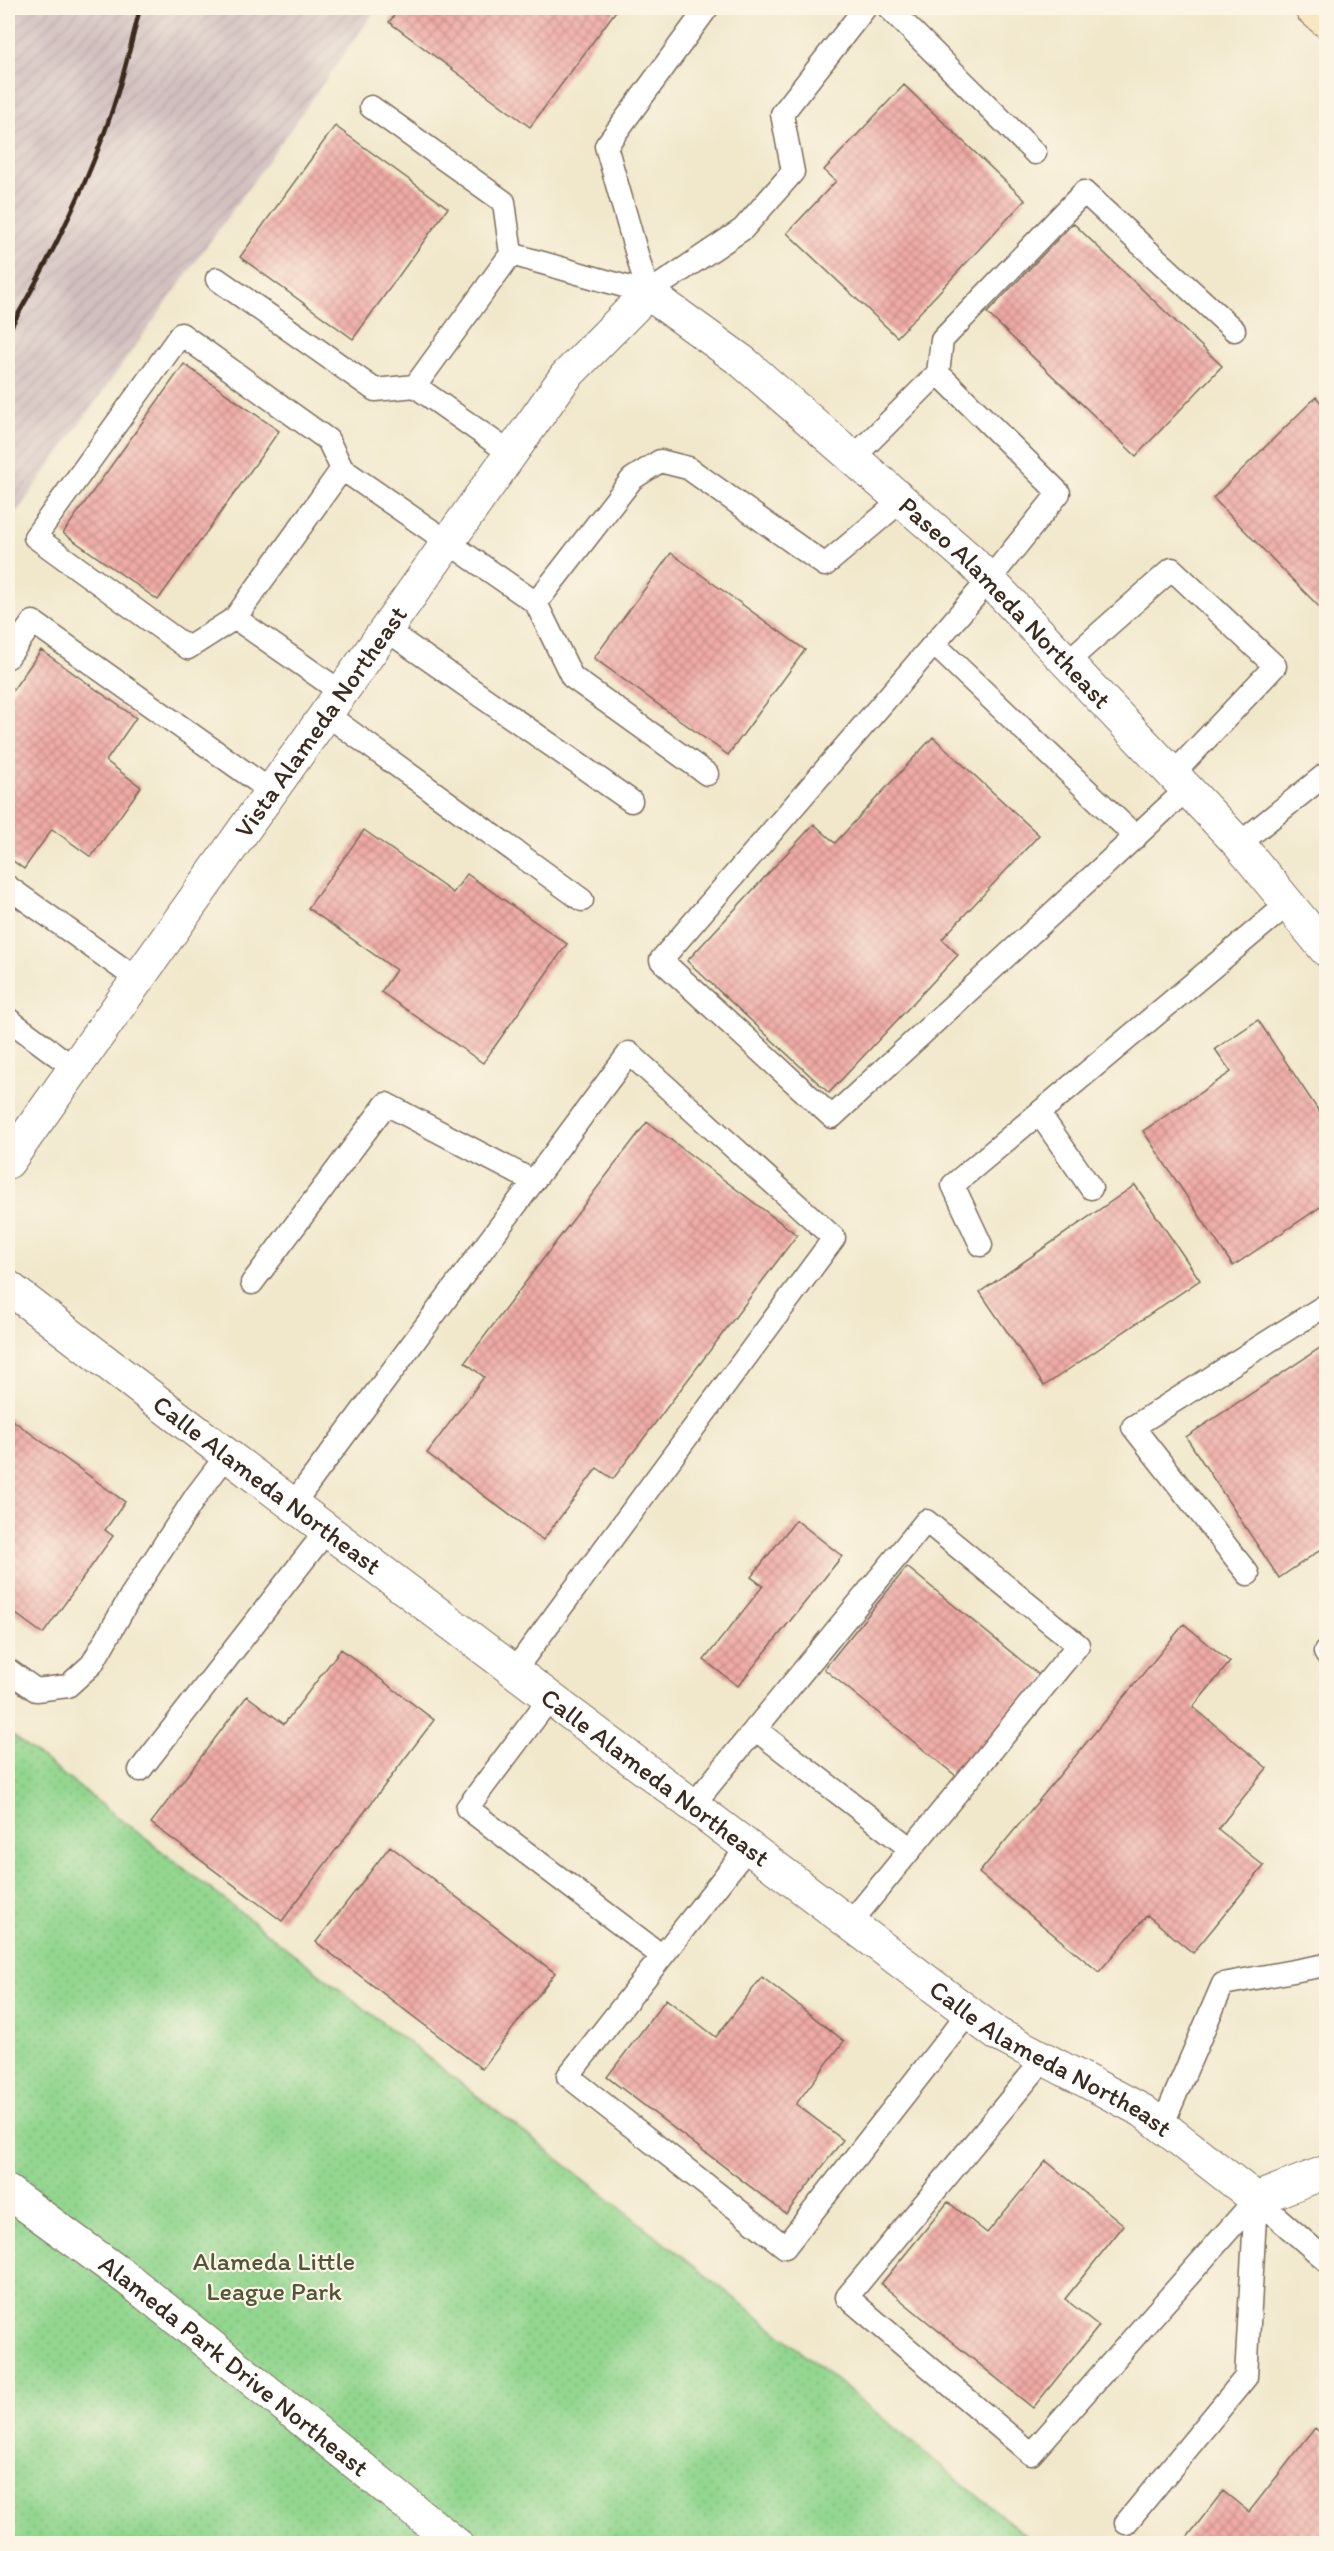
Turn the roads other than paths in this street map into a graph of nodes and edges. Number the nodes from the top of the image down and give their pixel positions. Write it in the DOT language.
graph roads {
  1 [pos="707,8"];
  2 [pos="865,8"];
  3 [pos="889,8"];
  4 [pos="1311,8"];
  5 [pos="1326,21"];
  6 [pos="371,107"];
  7 [pos="1035,153"];
  8 [pos="511,254"];
  9 [pos="218,279"];
  10 [pos="648,293"];
  11 [pos="1234,330"];
  12 [pos="938,373"];
  13 [pos="415,386"];
  14 [pos="510,453"];
  15 [pos="853,458"];
  16 [pos="342,469"];
  17 [pos="902,500"];
  18 [pos="447,543"];
  19 [pos="989,580"];
  20 [pos="536,603"];
  21 [pos="235,618"];
  22 [pos="385,629"];
  23 [pos="934,644"];
  24 [pos="8,657"];
  25 [pos="1067,662"];
  26 [pos="333,703"];
  27 [pos="707,774"];
  28 [pos="1326,774"];
  29 [pos="1180,782"];
  30 [pos="271,791"];
  31 [pos="631,801"];
  32 [pos="1136,837"];
  33 [pos="1239,844"];
  34 [pos="8,887"];
  35 [pos="582,900"];
  36 [pos="1289,903"];
  37 [pos="1326,950"];
  38 [pos="137,979"];
  39 [pos="8,1019"];
  40 [pos="74,1068"];
  41 [pos="1039,1113"];
  42 [pos="8,1162"];
  43 [pos="533,1181"];
  44 [pos="1091,1188"];
  45 [pos="981,1245"];
  46 [pos="252,1282"];
  47 [pos="8,1287"];
  48 [pos="1326,1305"];
  49 [pos="227,1455"];
  50 [pos="293,1504"];
  51 [pos="327,1530"];
  52 [pos="1248,1574"];
  53 [pos="8,1670"];
  54 [pos="514,1671"];
  55 [pos="550,1698"];
  56 [pos="755,1729"];
  57 [pos="140,1770"];
  58 [pos="693,1805"];
  59 [pos="748,1847"];
  60 [pos="911,1849"];
  61 [pos="851,1922"];
  62 [pos="662,1956"];
  63 [pos="1326,1965"];
  64 [pos="969,2012"];
  65 [pos="1044,2059"];
  66 [pos="1162,2126"];
  67 [pos="1326,2172"];
  68 [pos="8,2192"];
  69 [pos="1256,2199"];
  70 [pos="1326,2260"];
  71 [pos="1126,2523"];
  72 [pos="456,2544"];
  1 -- 10 [label="lane"];
  2 -- 10 [label="lane"];
  3 -- 7 [label="lane"];
  4 -- 5 [label="street"];
  6 -- 8 [label="lane"];
  8 -- 10 [label="lane"];
  8 -- 13 [label="lane"];
  9 -- 13 [label="lane"];
  10 -- 14 [label="street, Vista Alameda Northeast"];
  10 -- 15 [label="street, Paseo Alameda Northeast"];
  11 -- 12 [label="lane"];
  12 -- 15 [label="lane"];
  12 -- 19 [label="lane"];
  13 -- 14 [label="lane"];
  14 -- 18 [label="street, Vista Alameda Northeast"];
  15 -- 17 [label="street, Paseo Alameda Northeast"];
  16 -- 18 [label="lane"];
  16 -- 21 [label="lane"];
  16 -- 21 [label="lane"];
  17 -- 19 [label="street, Paseo Alameda Northeast"];
  17 -- 20 [label="lane"];
  18 -- 20 [label="lane"];
  18 -- 22 [label="street, Vista Alameda Northeast"];
  19 -- 23 [label="lane"];
  19 -- 25 [label="street, Paseo Alameda Northeast"];
  20 -- 27 [label="lane"];
  21 -- 26 [label="lane"];
  22 -- 26 [label="street, Vista Alameda Northeast"];
  22 -- 31 [label="lane"];
  23 -- 32 [label="lane"];
  23 -- 32 [label="lane"];
  24 -- 30 [label="lane"];
  25 -- 29 [label="street, Paseo Alameda Northeast"];
  25 -- 29 [label="lane"];
  26 -- 30 [label="street, Vista Alameda Northeast"];
  26 -- 35 [label="lane"];
  28 -- 33 [label="lane"];
  29 -- 32 [label="lane"];
  29 -- 33 [label="street, Paseo Alameda Northeast"];
  30 -- 38 [label="street, Vista Alameda Northeast"];
  33 -- 36 [label="street, Paseo Alameda Northeast"];
  34 -- 38 [label="lane"];
  36 -- 37 [label="street, Paseo Alameda Northeast"];
  36 -- 41 [label="lane"];
  38 -- 40 [label="street, Vista Alameda Northeast"];
  39 -- 40 [label="lane"];
  40 -- 42 [label="street, Vista Alameda Northeast"];
  41 -- 44 [label="lane"];
  41 -- 45 [label="lane"];
  43 -- 46 [label="lane"];
  43 -- 50 [label="lane"];
  43 -- 54 [label="lane"];
  47 -- 49 [label="street, Calle Alameda Northeast"];
  48 -- 52 [label="lane"];
  49 -- 50 [label="street, Calle Alameda Northeast"];
  49 -- 53 [label="lane"];
  50 -- 51 [label="street, Calle Alameda Northeast"];
  51 -- 54 [label="street, Calle Alameda Northeast"];
  51 -- 57 [label="lane"];
  54 -- 55 [label="street, Calle Alameda Northeast"];
  55 -- 58 [label="street, Calle Alameda Northeast"];
  55 -- 62 [label="lane"];
  56 -- 58 [label="lane"];
  56 -- 60 [label="lane"];
  56 -- 60 [label="lane"];
  58 -- 59 [label="street, Calle Alameda Northeast"];
  59 -- 61 [label="street, Calle Alameda Northeast"];
  59 -- 62 [label="lane"];
  60 -- 61 [label="lane"];
  61 -- 64 [label="street, Calle Alameda Northeast"];
  62 -- 64 [label="lane"];
  63 -- 66 [label="lane"];
  64 -- 65 [label="street, Calle Alameda Northeast"];
  65 -- 66 [label="street, Calle Alameda Northeast"];
  65 -- 69 [label="lane"];
  66 -- 69 [label="street, Calle Alameda Northeast"];
  67 -- 69 [label="street"];
  68 -- 72 [label="street, Alameda Park Drive Northeast"];
  69 -- 70 [label="lane"];
  69 -- 71 [label="lane"];
}
